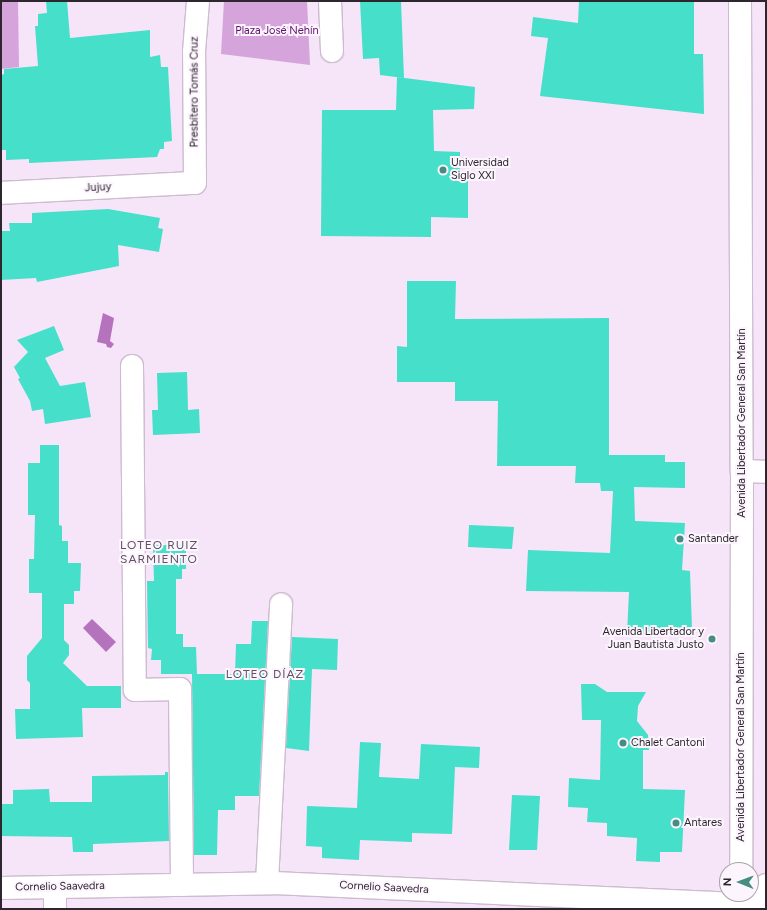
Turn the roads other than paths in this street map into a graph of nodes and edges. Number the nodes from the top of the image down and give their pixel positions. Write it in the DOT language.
graph roads {
  1 [pos="198,1"];
  2 [pos="330,1"];
  3 [pos="740,1"];
  4 [pos="332,51"];
  5 [pos="195,183"];
  6 [pos="1,193"];
  7 [pos="132,366"];
  8 [pos="742,471"];
  9 [pos="766,472"];
  10 [pos="280,604"];
  11 [pos="741,862"];
  12 [pos="267,883"];
  13 [pos="182,885"];
  14 [pos="766,885"];
  15 [pos="55,887"];
  16 [pos="1,888"];
  17 [pos="719,901"];
  18 [pos="741,902"];
  19 [pos="766,905"];
  20 [pos="55,909"];
  21 [pos="766,909"];
  1 -- 5 [label="street, Presbítero Tomás Cruz"];
  2 -- 4 [label="street"];
  3 -- 8 [label="street, Avenida Libertador General San Martín"];
  5 -- 6 [label="street, Jujuy"];
  7 -- 13 [label="street"];
  8 -- 9 [label="street"];
  8 -- 11 [label="street, Avenida Libertador General San Martín"];
  10 -- 12 [label="street"];
  12 -- 13 [label="street, Cornelio Saavedra"];
  12 -- 17 [label="street, Cornelio Saavedra"];
  13 -- 15 [label="street, Cornelio Saavedra"];
  14 -- 19 [label="street"];
  15 -- 16 [label="street, Cornelio Saavedra"];
  15 -- 20 [label="street"];
  18 -- 19 [label="street, Cornelio Saavedra"];
  19 -- 21 [label="street"];
}
